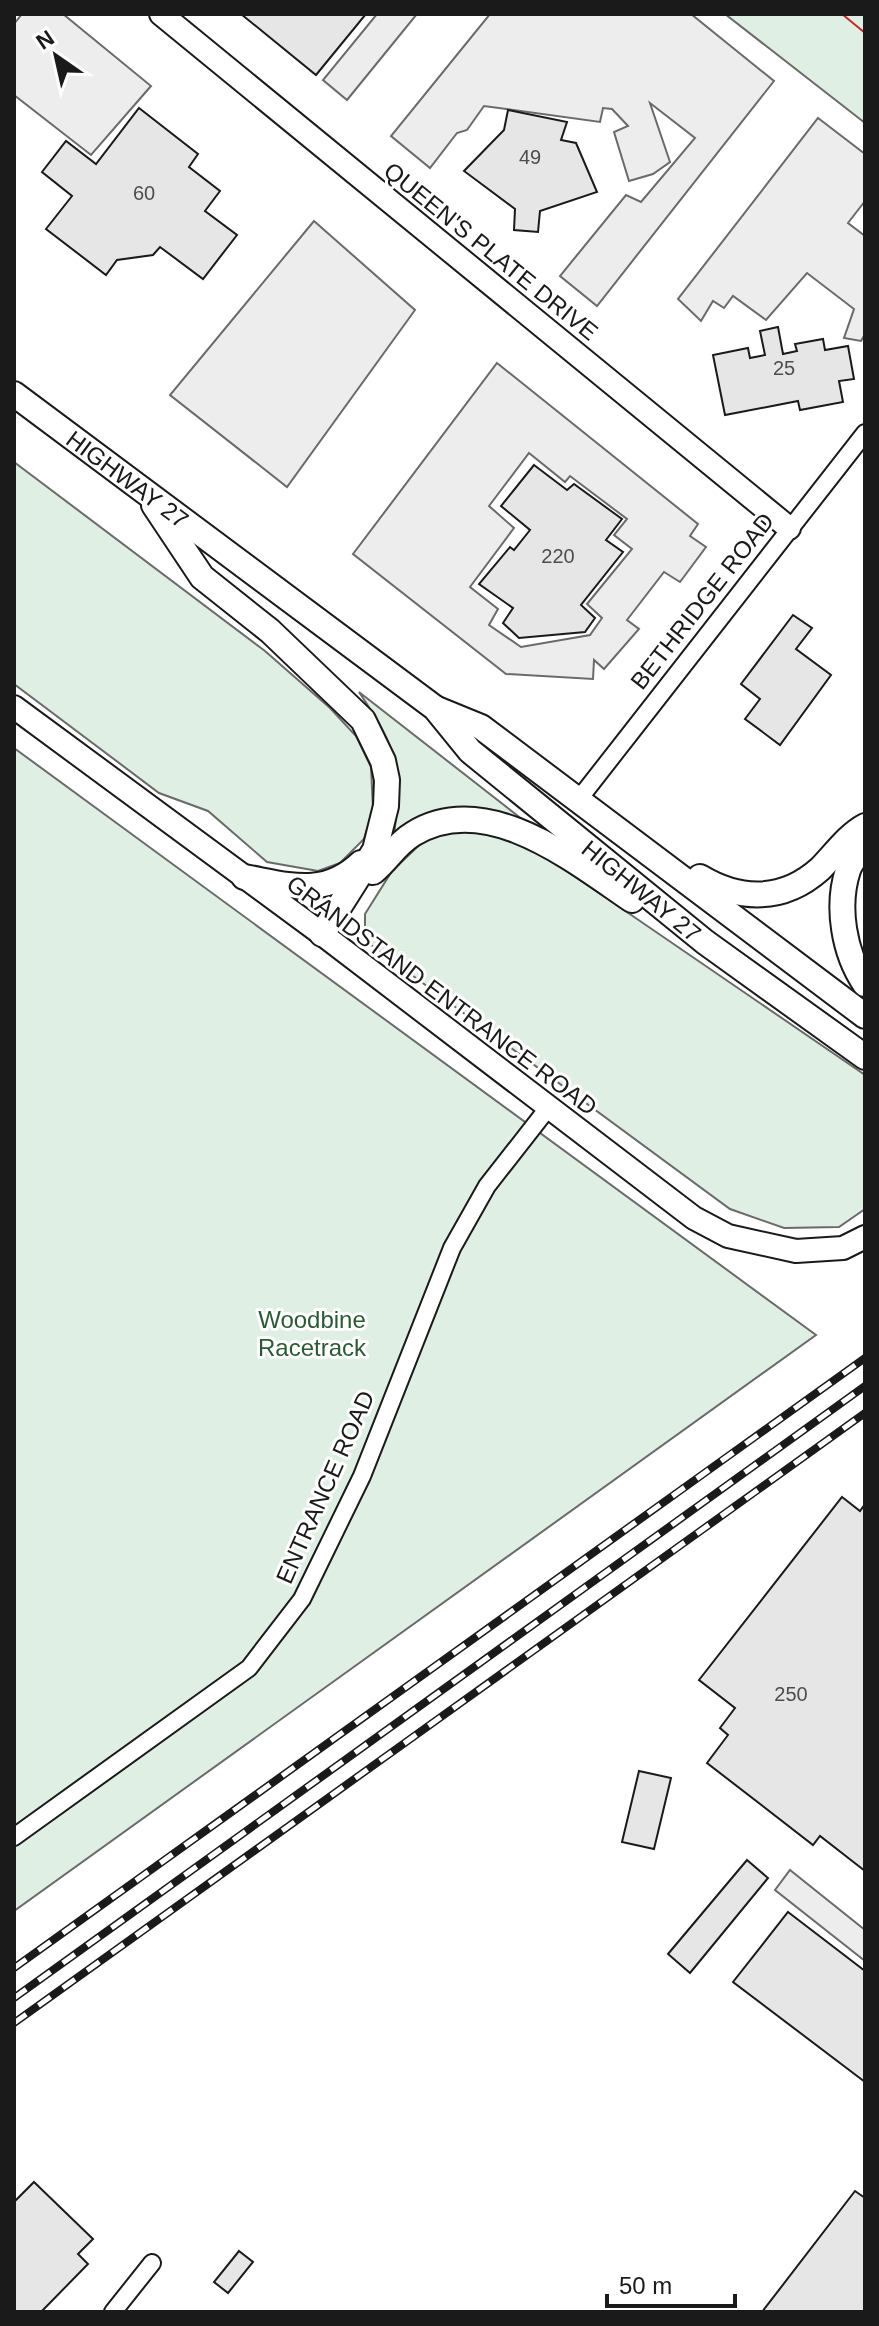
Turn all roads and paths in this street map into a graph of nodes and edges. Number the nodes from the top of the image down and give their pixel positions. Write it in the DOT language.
graph roads {
  1 [pos="161,14"];
  2 [pos="14,394"];
  3 [pos="865,433"];
  4 [pos="143,490"];
  5 [pos="789,528"];
  6 [pos="14,707"];
  7 [pos="435,708"];
  8 [pos="579,799"];
  9 [pos="865,826"];
  10 [pos="616,827"];
  11 [pos="865,844"];
  12 [pos="375,850"];
  13 [pos="244,877"];
  14 [pos="356,880"];
  15 [pos="322,934"];
  16 [pos="705,942"];
  17 [pos="865,984"];
  18 [pos="865,1016"];
  19 [pos="865,1057"];
  20 [pos="548,1108"];
  21 [pos="865,1237"];
  22 [pos="14,1837"];
  23 [pos="152,2263"];
  24 [pos="113,2312"];
  1 -- 5 [label="street, QUEEN'S PLATE DRIVE"];
  2 -- 4 [label="main road, HIGHWAY 27"];
  3 -- 5 [label="street, BETHRIDGE ROAD"];
  4 -- 7 [label="main road, HIGHWAY 27"];
  4 -- 12 [label="main road"];
  5 -- 8 [label="street, BETHRIDGE ROAD"];
  6 -- 13 [label="street, GRANDSTAND ENTRANCE ROAD"];
  7 -- 8 [label="main road, HIGHWAY 27"];
  7 -- 16 [label="main road, HIGHWAY 27"];
  8 -- 10 [label="main road, HIGHWAY 27"];
  9 -- 10 [label="main road"];
  10 -- 18 [label="main road, HIGHWAY 27"];
  11 -- 17 [label="main road"];
  12 -- 13 [label="main road"];
  12 -- 14 [label="main road"];
  13 -- 15 [label="street, GRANDSTAND ENTRANCE ROAD"];
  14 -- 15 [label="main road"];
  14 -- 16 [label="main road"];
  15 -- 20 [label="street, GRANDSTAND ENTRANCE ROAD"];
  16 -- 19 [label="main road, HIGHWAY 27"];
  20 -- 21 [label="street, GRANDSTAND ENTRANCE ROAD"];
  20 -- 22 [label="street, ENTRANCE ROAD"];
  23 -- 24 [label="street"];
}
